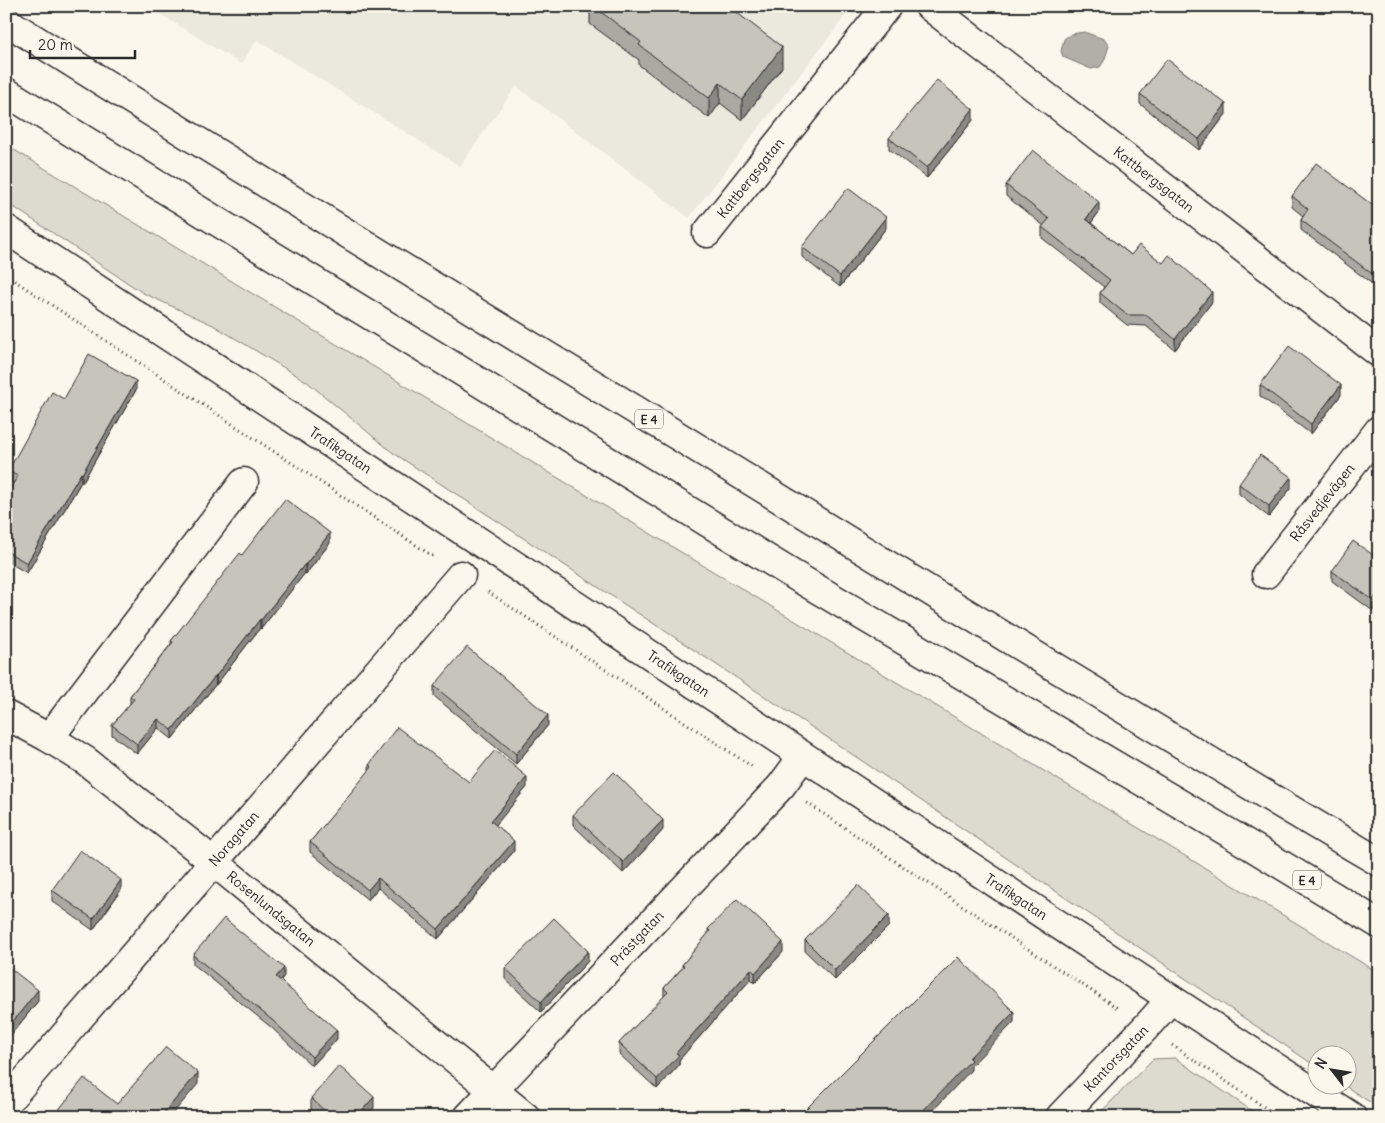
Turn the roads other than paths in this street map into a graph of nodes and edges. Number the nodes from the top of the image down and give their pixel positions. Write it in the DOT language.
graph roads {
  1 [pos="887,6"];
  2 [pos="929,6"];
  3 [pos="6,20"];
  4 [pos="6,92"];
  5 [pos="6,229"];
  6 [pos="707,233"];
  7 [pos="1379,352"];
  8 [pos="1379,430"];
  9 [pos="244,482"];
  10 [pos="1266,574"];
  11 [pos="461,575"];
  12 [pos="6,715"];
  13 [pos="48,738"];
  14 [pos="803,756"];
  15 [pos="214,862"];
  16 [pos="1379,862"];
  17 [pos="1379,924"];
  18 [pos="1171,999"];
  19 [pos="493,1090"];
  20 [pos="6,1104"];
  21 [pos="468,1117"];
  22 [pos="526,1117"];
  23 [pos="1060,1117"];
  24 [pos="1352,1117"];
  1 -- 6 [label="main road, Kattbergsgatan"];
  2 -- 7 [label="main road, Kattbergsgatan"];
  3 -- 16 [label="main road, E 4"];
  4 -- 17 [label="main road, E 4"];
  5 -- 14 [label="main road, Trafikgatan"];
  8 -- 10 [label="main road, Råsvedjevägen"];
  9 -- 13 [label="main road"];
  11 -- 15 [label="main road, Noragatan"];
  12 -- 13 [label="main road, Rosenlundsgatan"];
  13 -- 15 [label="main road, Rosenlundsgatan"];
  14 -- 18 [label="main road, Trafikgatan"];
  14 -- 19 [label="main road, Prästgatan"];
  15 -- 19 [label="main road, Rosenlundsgatan"];
  15 -- 20 [label="main road, Noragatan"];
  18 -- 23 [label="main road, Kantorsgatan"];
  18 -- 24 [label="main road, Trafikgatan"];
  19 -- 21 [label="main road, Prästgatan"];
  19 -- 22 [label="main road, Rosenlundsgatan"];
}
